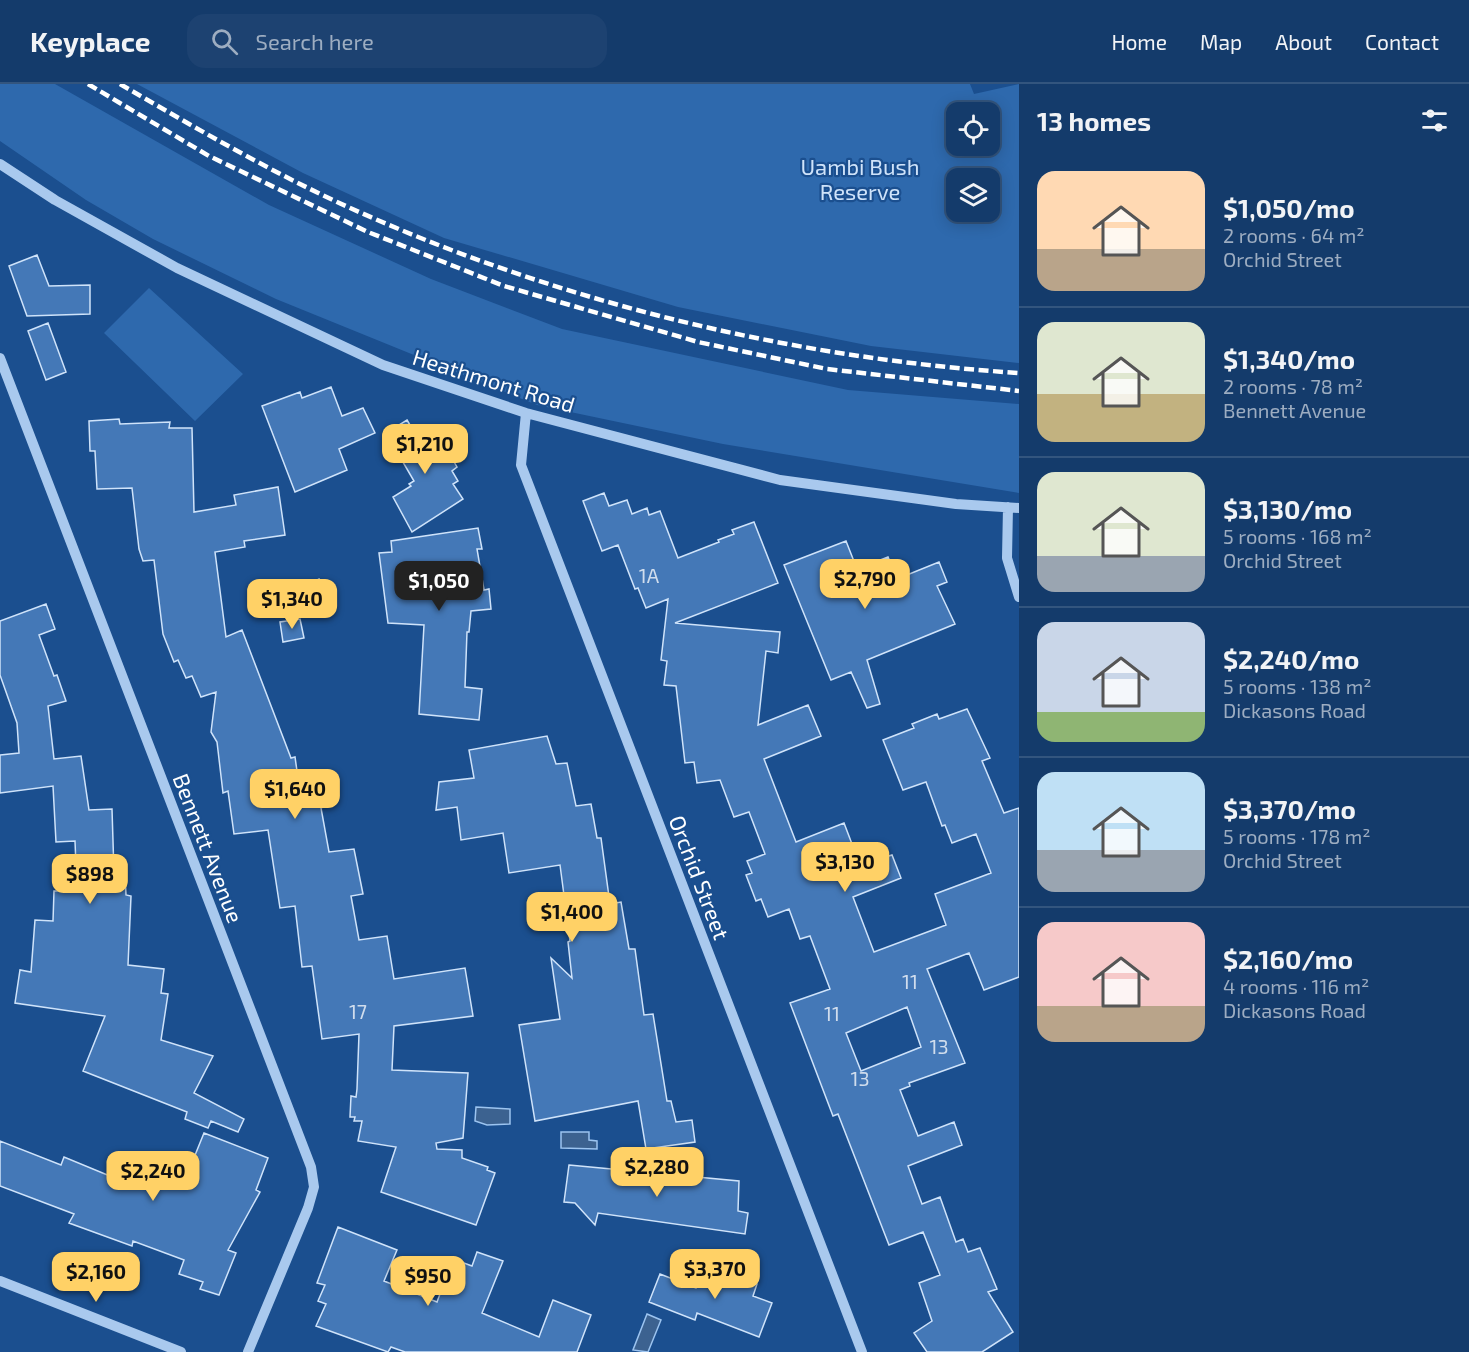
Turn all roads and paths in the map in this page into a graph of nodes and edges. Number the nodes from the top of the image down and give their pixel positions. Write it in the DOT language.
graph roads {
  1 [pos="0,164"];
  2 [pos="0,358"];
  3 [pos="526,413"];
  4 [pos="1013,507"];
  5 [pos="1019,597"];
  6 [pos="0,1281"];
  7 [pos="181,1352"];
  8 [pos="248,1352"];
  9 [pos="862,1352"];
  1 -- 3 [label="street, Heathmont Road"];
  2 -- 8 [label="street, Bennett Avenue"];
  3 -- 4 [label="street, Heathmont Road"];
  3 -- 9 [label="street, Orchid Street"];
  4 -- 5 [label="street"];
  6 -- 7 [label="street"];
}
